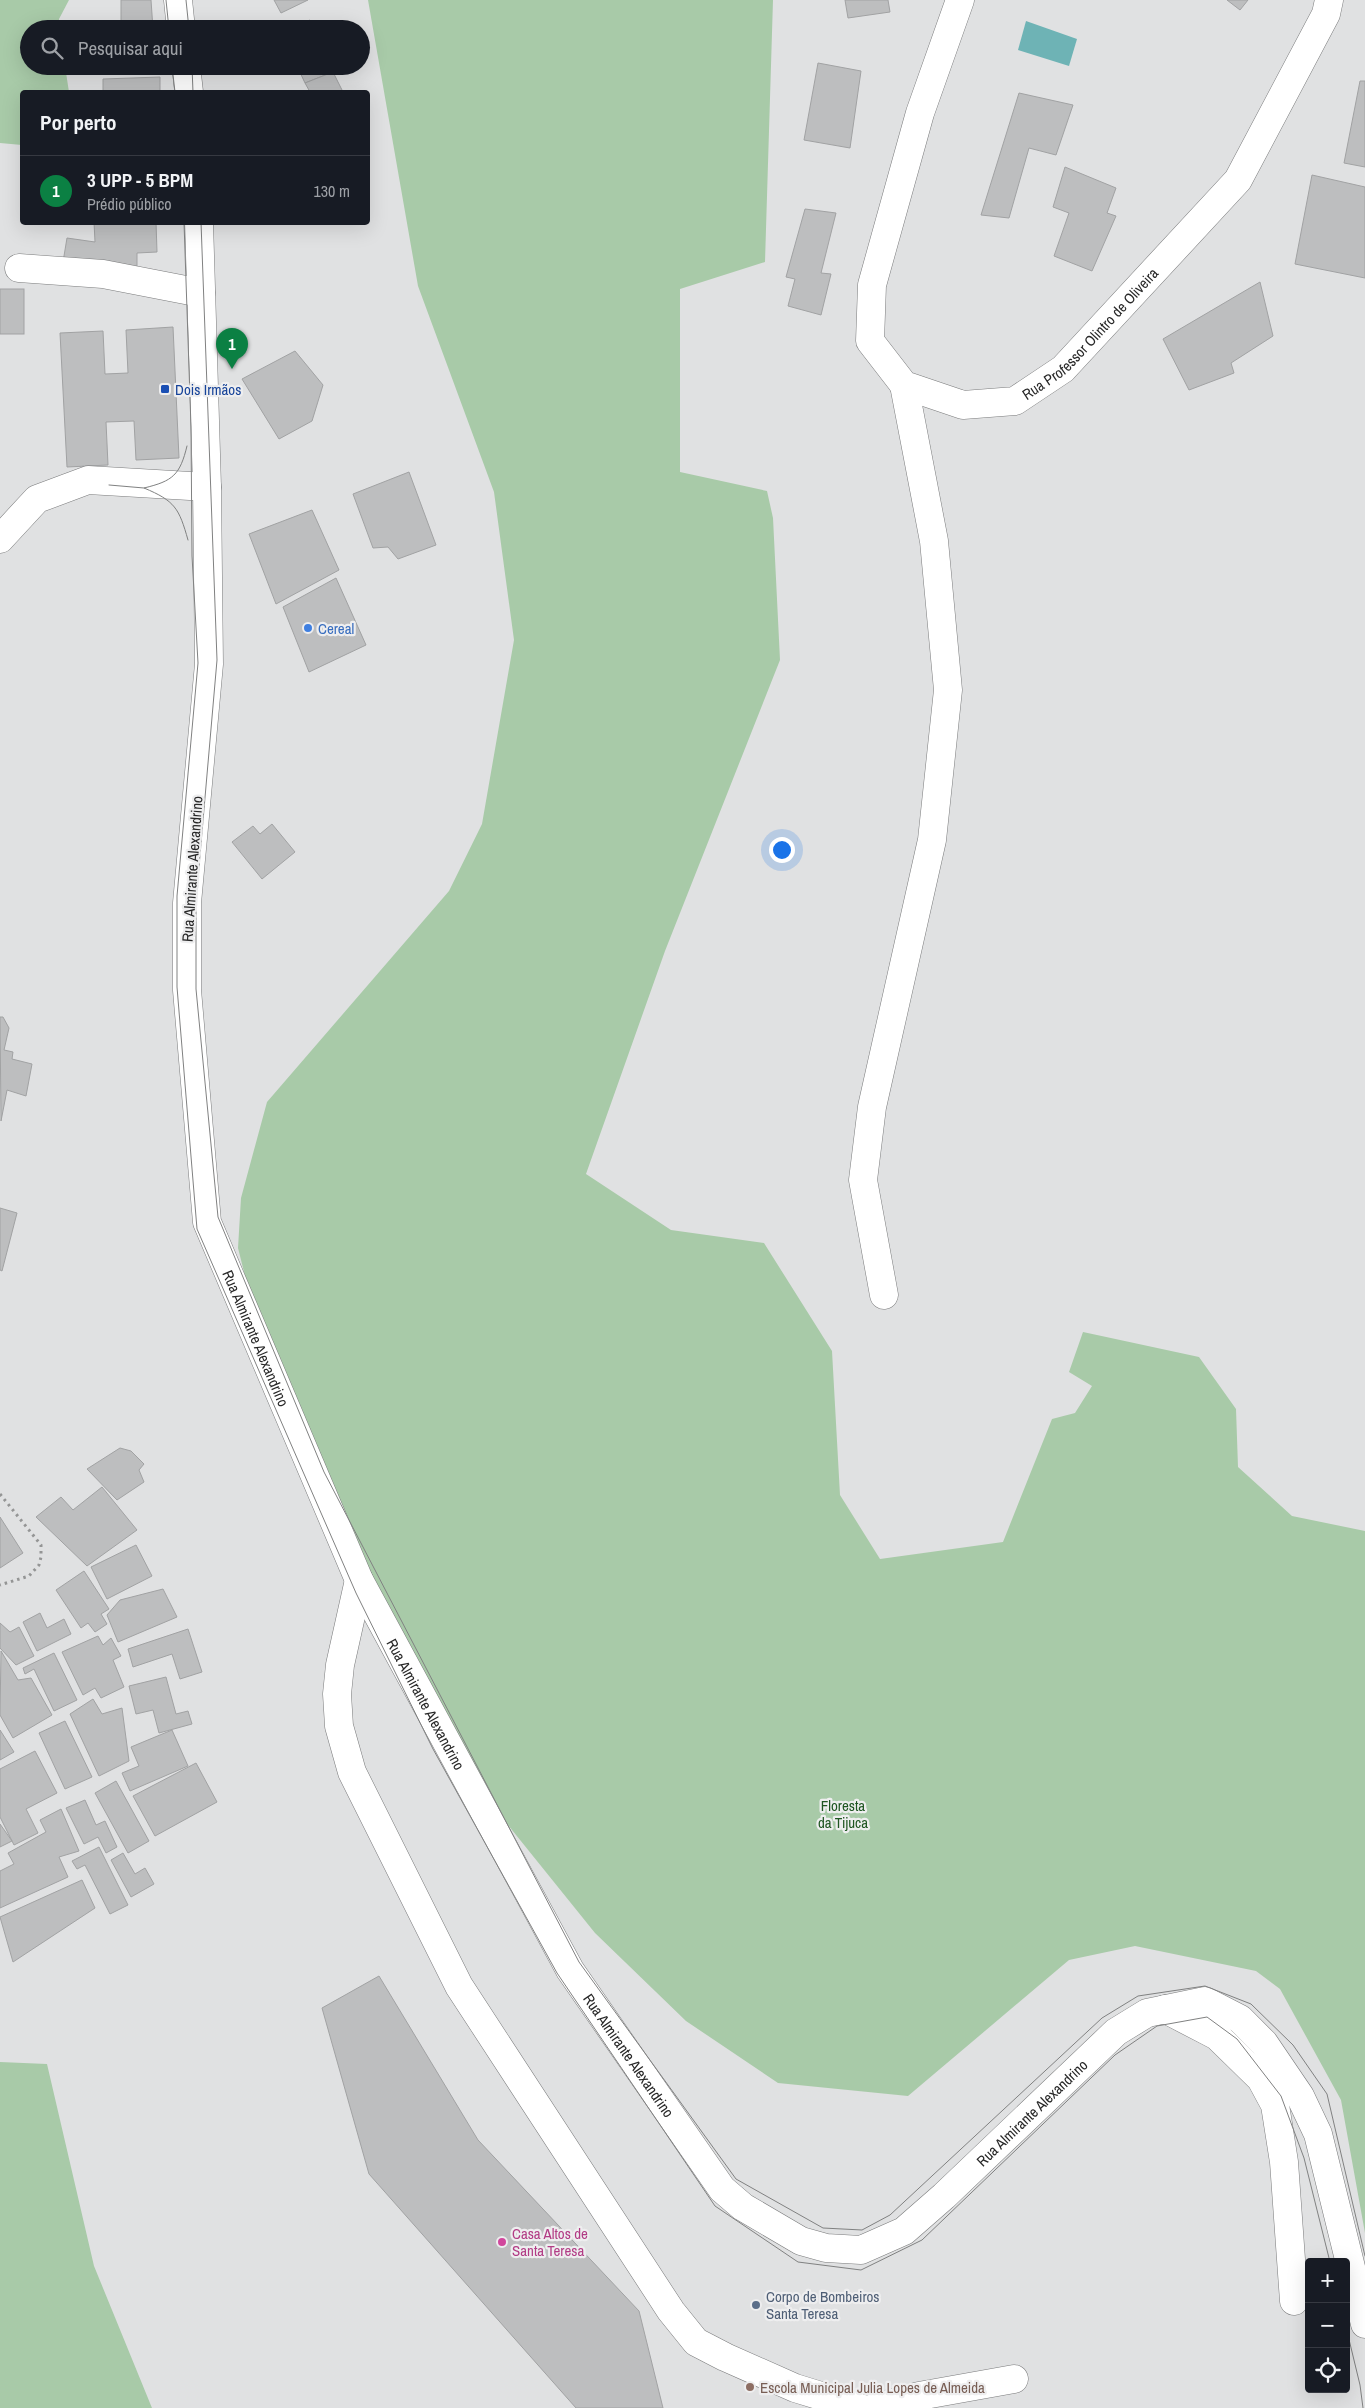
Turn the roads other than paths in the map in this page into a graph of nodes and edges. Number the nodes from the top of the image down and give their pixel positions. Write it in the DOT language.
graph roads {
  1 [pos="178,0"];
  2 [pos="960,0"];
  3 [pos="1330,0"];
  4 [pos="180,20"];
  5 [pos="187,75"];
  6 [pos="188,90"];
  7 [pos="199,225"];
  8 [pos="19,268"];
  9 [pos="201,293"];
  10 [pos="904,386"];
  11 [pos="207,487"];
  12 [pos="0,539"];
  13 [pos="884,1295"];
  14 [pos="359,1580"];
  15 [pos="1165,2010"];
  16 [pos="1294,2301"];
  17 [pos="1365,2324"];
  18 [pos="1014,2380"];
  19 [pos="860,2408"];
  20 [pos="873,2408"];
  1 -- 4 [label="street"];
  2 -- 10 [label="street"];
  3 -- 10 [label="street, Rua Professor Olintro de Oliveira"];
  5 -- 6 [label="street"];
  7 -- 9 [label="street, Rua Almirante Alexandrino"];
  8 -- 9 [label="street"];
  9 -- 11 [label="street, Rua Almirante Alexandrino"];
  10 -- 13 [label="street"];
  11 -- 12 [label="street"];
  11 -- 14 [label="street, Rua Almirante Alexandrino"];
  14 -- 15 [label="street, Rua Almirante Alexandrino"];
  14 -- 19 [label="street"];
  15 -- 16 [label="street"];
  15 -- 17 [label="street, Rua Almirante Alexandrino"];
  18 -- 20 [label="street"];
}
